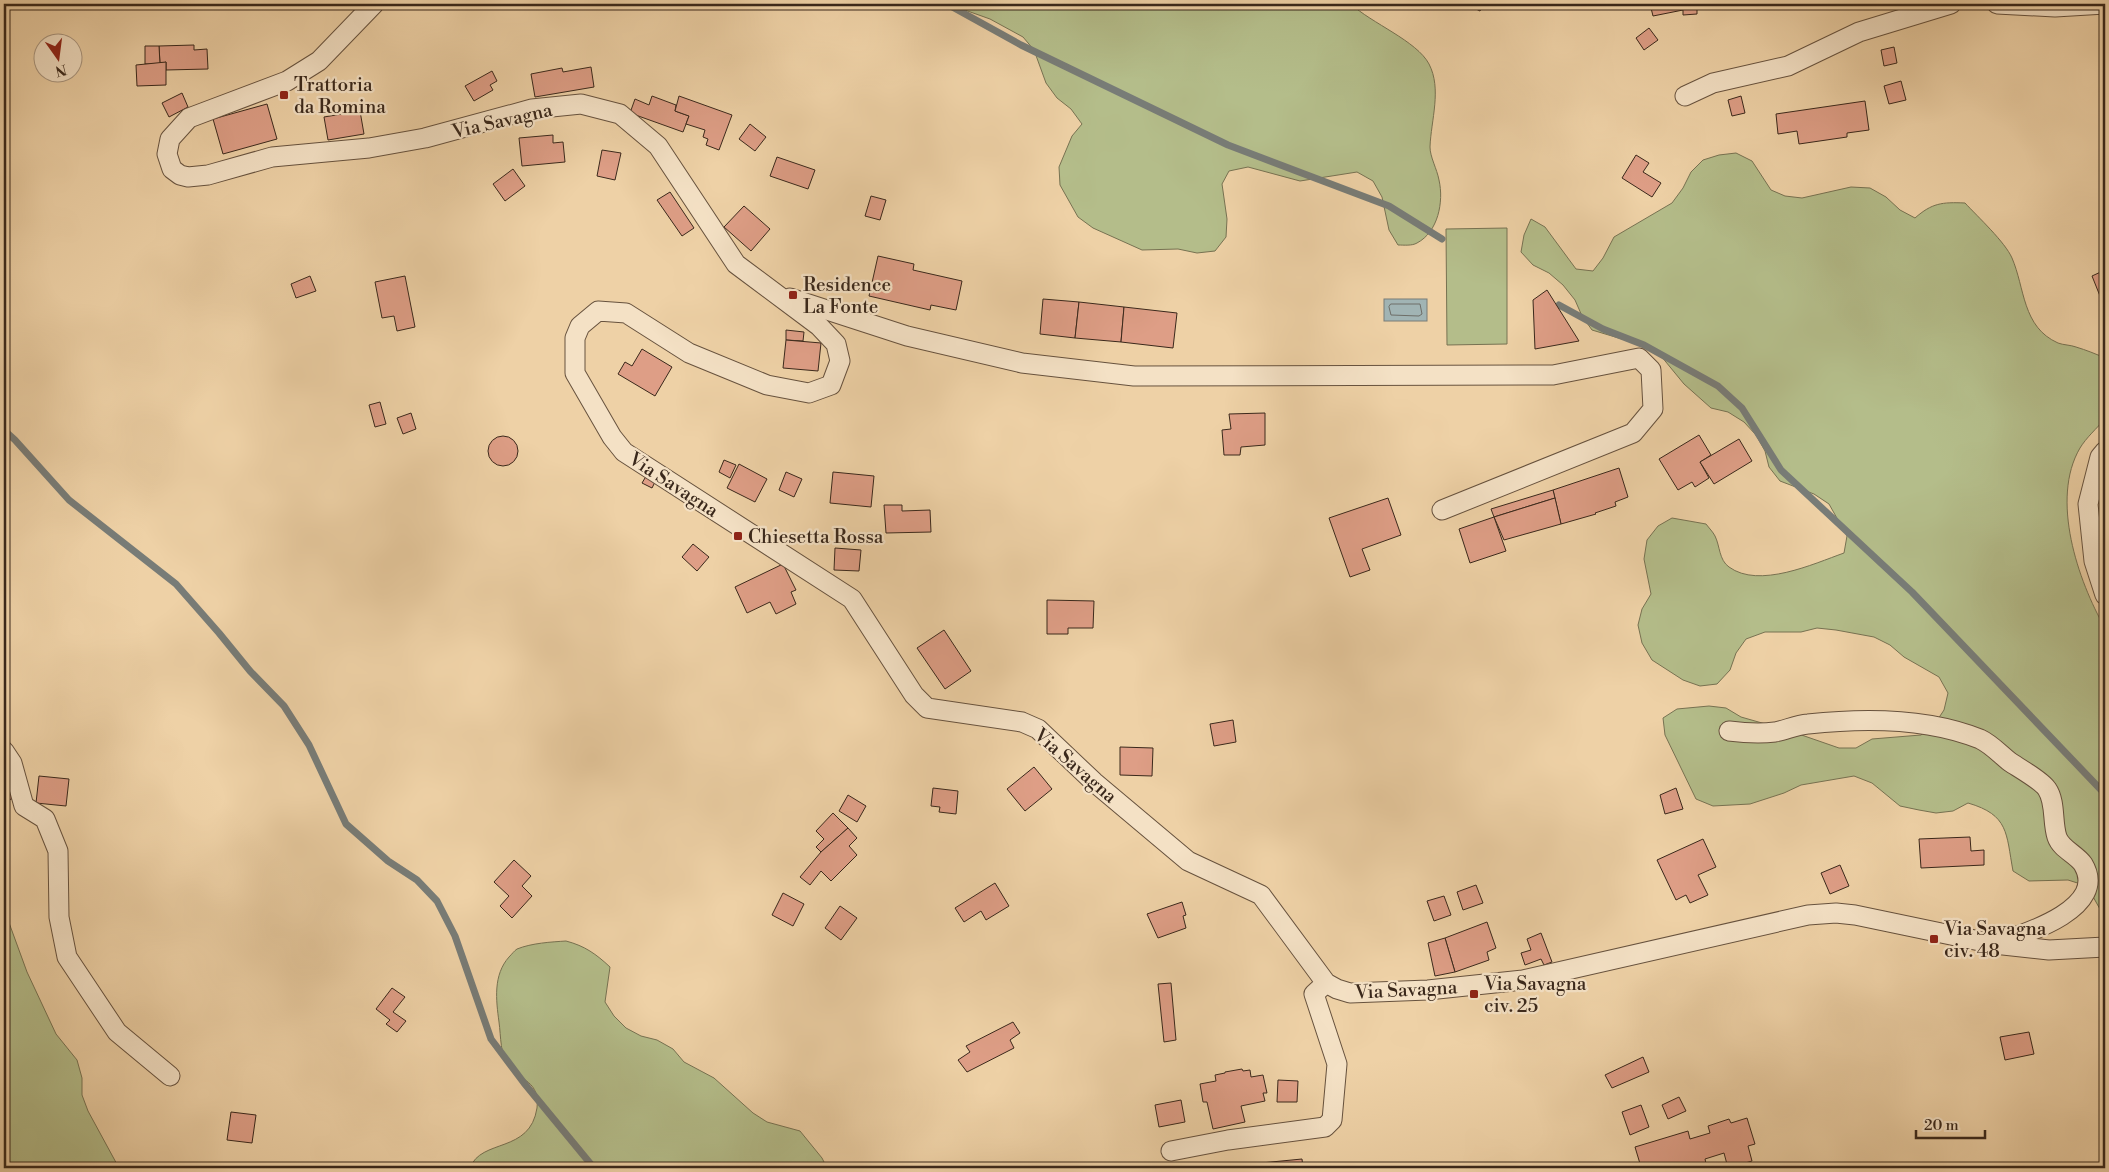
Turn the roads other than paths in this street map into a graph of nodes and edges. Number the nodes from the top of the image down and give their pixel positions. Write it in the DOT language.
graph roads {
  1 [pos="374,4"];
  2 [pos="1951,4"];
  3 [pos="1997,4"];
  4 [pos="2105,4"];
  5 [pos="1685,96"];
  6 [pos="777,293"];
  7 [pos="2105,451"];
  8 [pos="1442,510"];
  9 [pos="2105,595"];
  10 [pos="1729,731"];
  11 [pos="4,751"];
  12 [pos="1994,944"];
  13 [pos="2105,947"];
  14 [pos="1326,983"];
  15 [pos="170,1076"];
  16 [pos="1171,1151"];
  1 -- 6 [label="street, Via Savagna"];
  2 -- 5 [label="street"];
  3 -- 4 [label="street"];
  6 -- 8 [label="street"];
  6 -- 14 [label="street, Via Savagna"];
  7 -- 9 [label="street"];
  10 -- 12 [label="street"];
  11 -- 15 [label="street"];
  12 -- 13 [label="street, Via Savagna"];
  12 -- 14 [label="street, Via Savagna"];
  14 -- 16 [label="street"];
}
